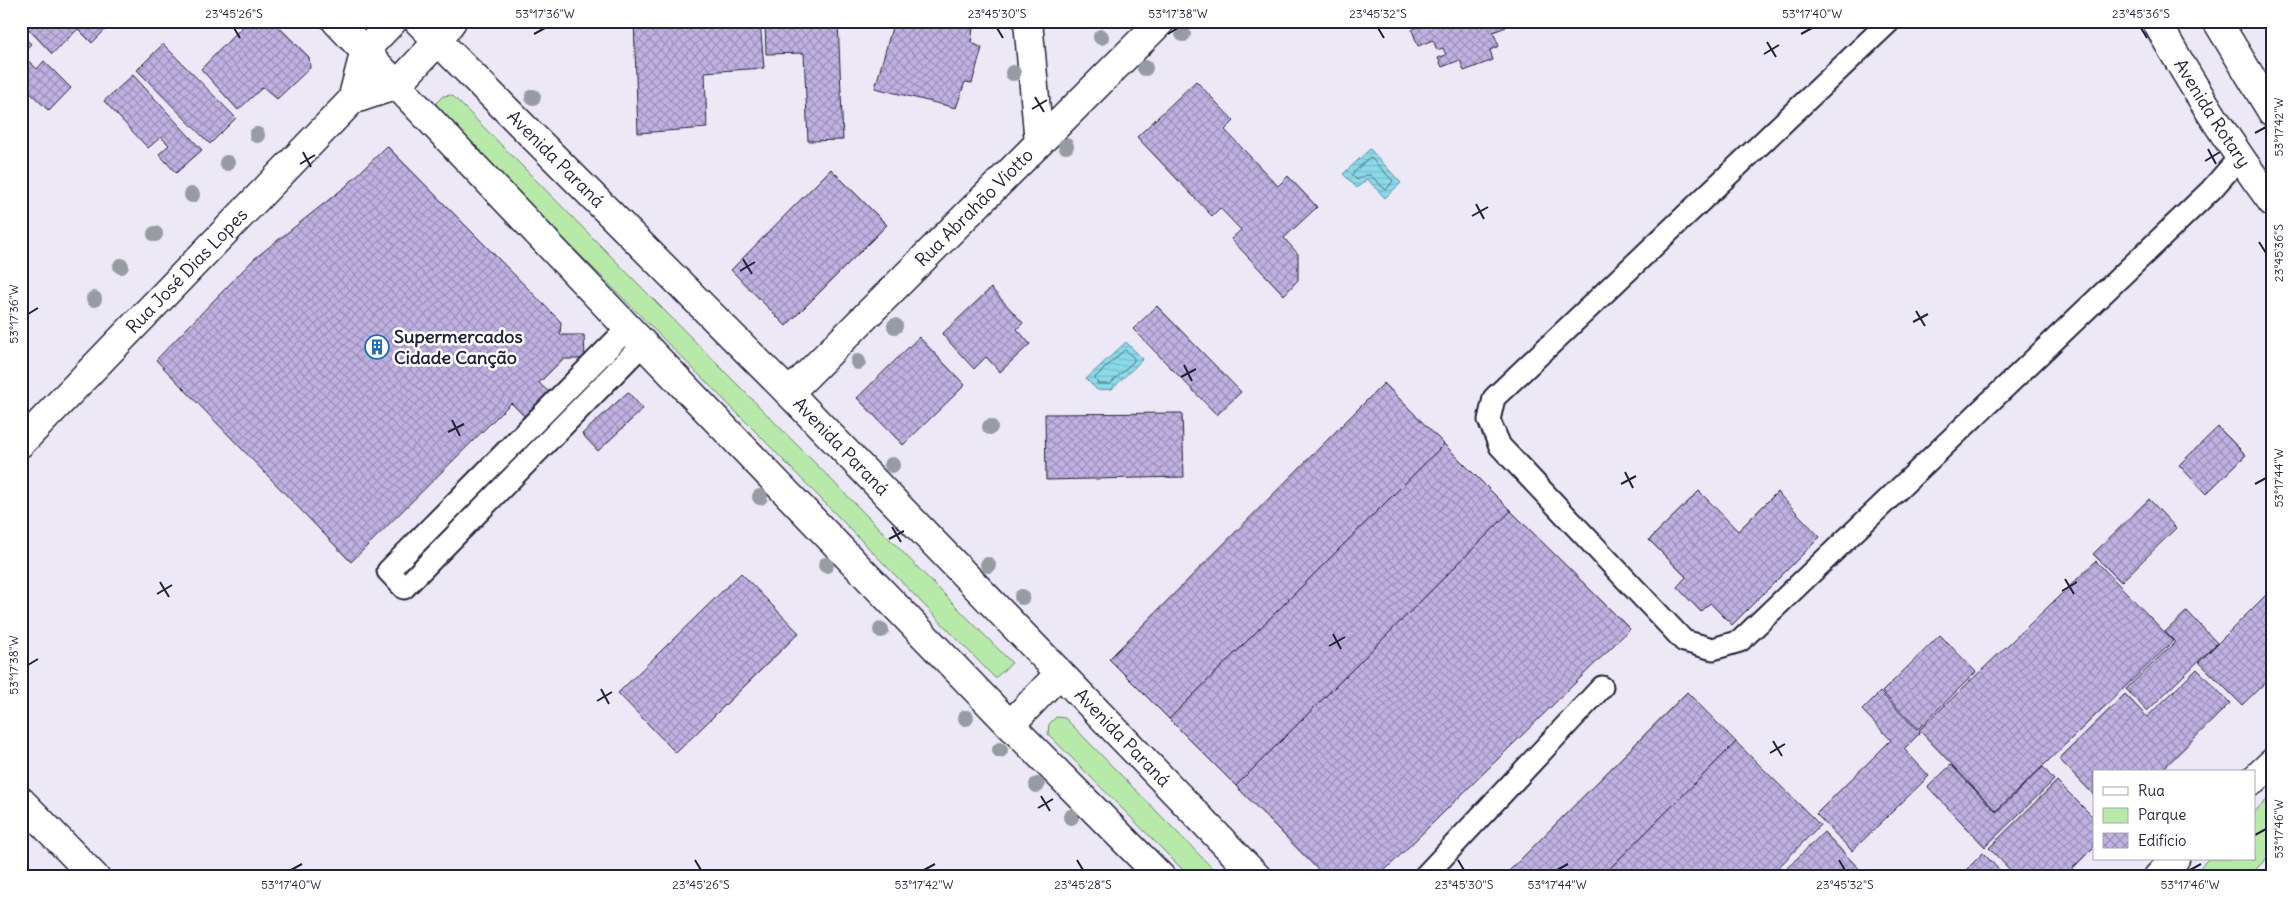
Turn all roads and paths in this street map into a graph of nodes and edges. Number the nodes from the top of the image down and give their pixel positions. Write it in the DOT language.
graph roads {
  1 [pos="336,21"];
  2 [pos="393,21"];
  3 [pos="418,21"];
  4 [pos="1028,21"];
  5 [pos="1161,21"];
  6 [pos="1890,21"];
  7 [pos="2156,21"];
  8 [pos="2217,21"];
  9 [pos="445,31"];
  10 [pos="365,50"];
  11 [pos="397,85"];
  12 [pos="352,100"];
  13 [pos="2272,112"];
  14 [pos="1038,143"];
  15 [pos="2239,158"];
  16 [pos="2272,202"];
  17 [pos="636,336"];
  18 [pos="789,393"];
  19 [pos="21,444"];
  20 [pos="1060,673"];
  21 [pos="1602,688"];
  22 [pos="1010,725"];
  23 [pos="2272,763"];
  24 [pos="2256,778"];
  25 [pos="21,801"];
  26 [pos="2174,860"];
  27 [pos="1246,873"];
  28 [pos="95,877"];
  29 [pos="1160,877"];
  30 [pos="1424,877"];
  31 [pos="2158,877"];
  1 -- 10 [label="main road"];
  2 -- 10 [label="main road"];
  3 -- 9 [label="main road, Avenida Paraná"];
  4 -- 14 [label="main road"];
  5 -- 14 [label="main road, Rua Abrahão Viotto"];
  6 -- 15 [label="lane"];
  7 -- 15 [label="main road, Avenida Rotary"];
  8 -- 13 [label="main road"];
  9 -- 11 [label="main road"];
  9 -- 18 [label="main road, Avenida Paraná"];
  10 -- 11 [label="main road"];
  10 -- 12 [label="main road, Rua José Dias Lopes"];
  11 -- 12 [label="main road, Rua José Dias Lopes"];
  11 -- 17 [label="main road"];
  12 -- 19 [label="main road, Rua José Dias Lopes"];
  14 -- 18 [label="main road, Rua Abrahão Viotto"];
  15 -- 16 [label="main road, Avenida Rotary"];
  17 -- 17 [label="lane"];
  17 -- 22 [label="main road"];
  18 -- 20 [label="main road, Avenida Paraná"];
  20 -- 22 [label="main road"];
  20 -- 27 [label="main road, Avenida Paraná"];
  21 -- 30 [label="lane"];
  22 -- 29 [label="main road"];
  23 -- 24 [label="main road"];
  25 -- 28 [label="main road"];
  26 -- 31 [label="main road"];
}
